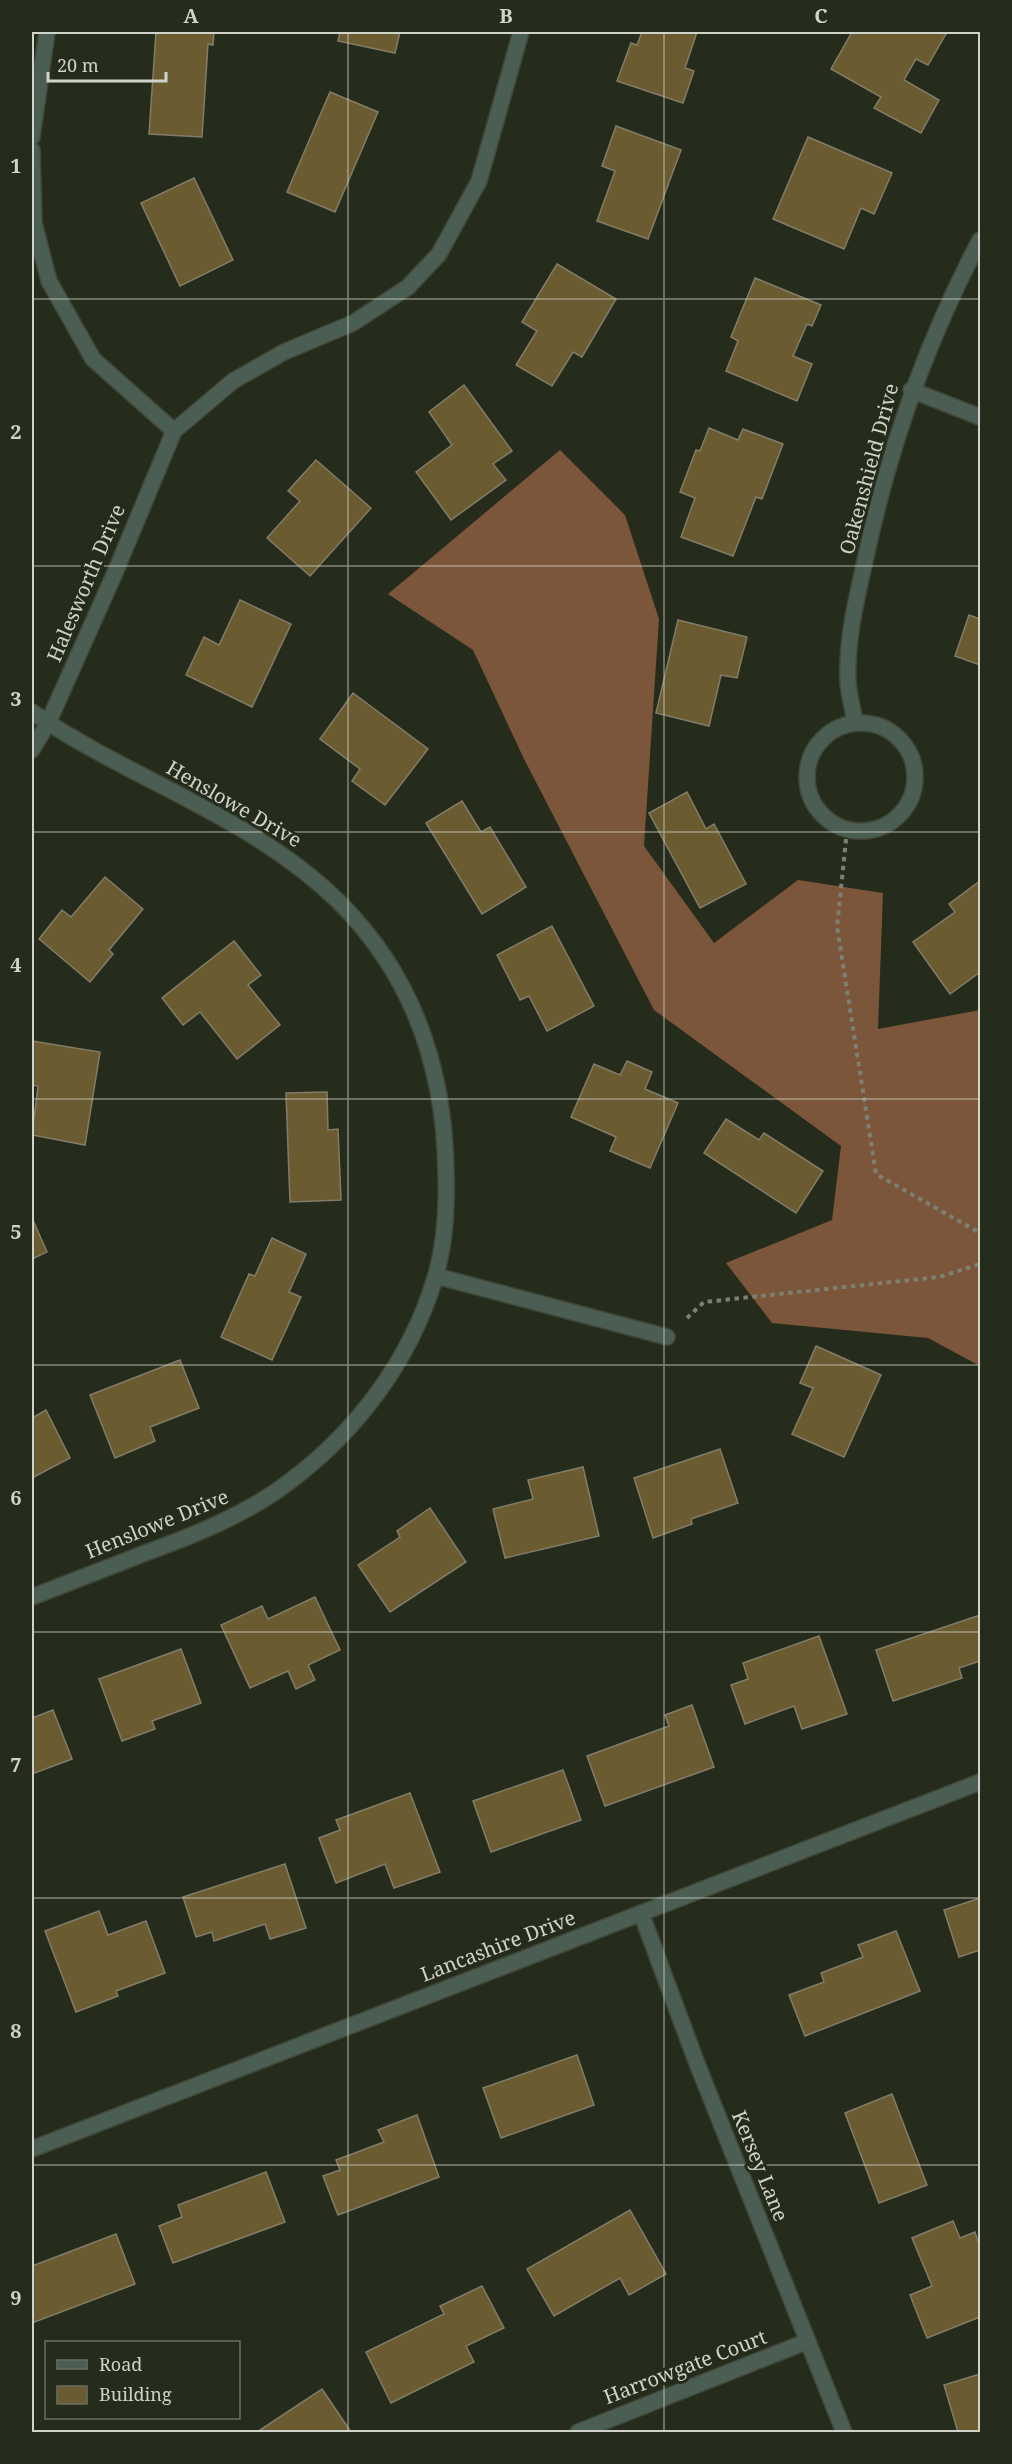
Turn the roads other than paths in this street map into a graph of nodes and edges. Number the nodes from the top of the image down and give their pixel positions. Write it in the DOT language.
graph roads {
  1 [pos="47,32"];
  2 [pos="521,32"];
  3 [pos="32,137"];
  4 [pos="32,150"];
  5 [pos="981,240"];
  6 [pos="911,390"];
  7 [pos="981,417"];
  8 [pos="174,431"];
  9 [pos="32,712"];
  10 [pos="48,723"];
  11 [pos="855,723"];
  12 [pos="32,750"];
  13 [pos="436,1276"];
  14 [pos="667,1337"];
  15 [pos="32,1597"];
  16 [pos="981,1782"];
  17 [pos="641,1913"];
  18 [pos="32,2149"];
  19 [pos="808,2341"];
  20 [pos="578,2433"];
  21 [pos="844,2433"];
  1 -- 3 [label="street"];
  2 -- 8 [label="street, Halesworth Drive"];
  4 -- 8 [label="street"];
  5 -- 6 [label="street, Oakenshield Drive"];
  6 -- 7 [label="street"];
  6 -- 11 [label="street, Oakenshield Drive"];
  8 -- 10 [label="street, Halesworth Drive"];
  9 -- 10 [label="street, Henslowe Drive"];
  10 -- 12 [label="street, Halesworth Drive"];
  10 -- 13 [label="street, Henslowe Drive"];
  11 -- 11 [label="street"];
  13 -- 14 [label="street"];
  13 -- 15 [label="street, Henslowe Drive"];
  16 -- 17 [label="street, Lancashire Drive"];
  17 -- 18 [label="street, Lancashire Drive"];
  17 -- 19 [label="street, Kersey Lane"];
  19 -- 20 [label="street, Harrowgate Court"];
  19 -- 21 [label="street, Kersey Lane"];
}
